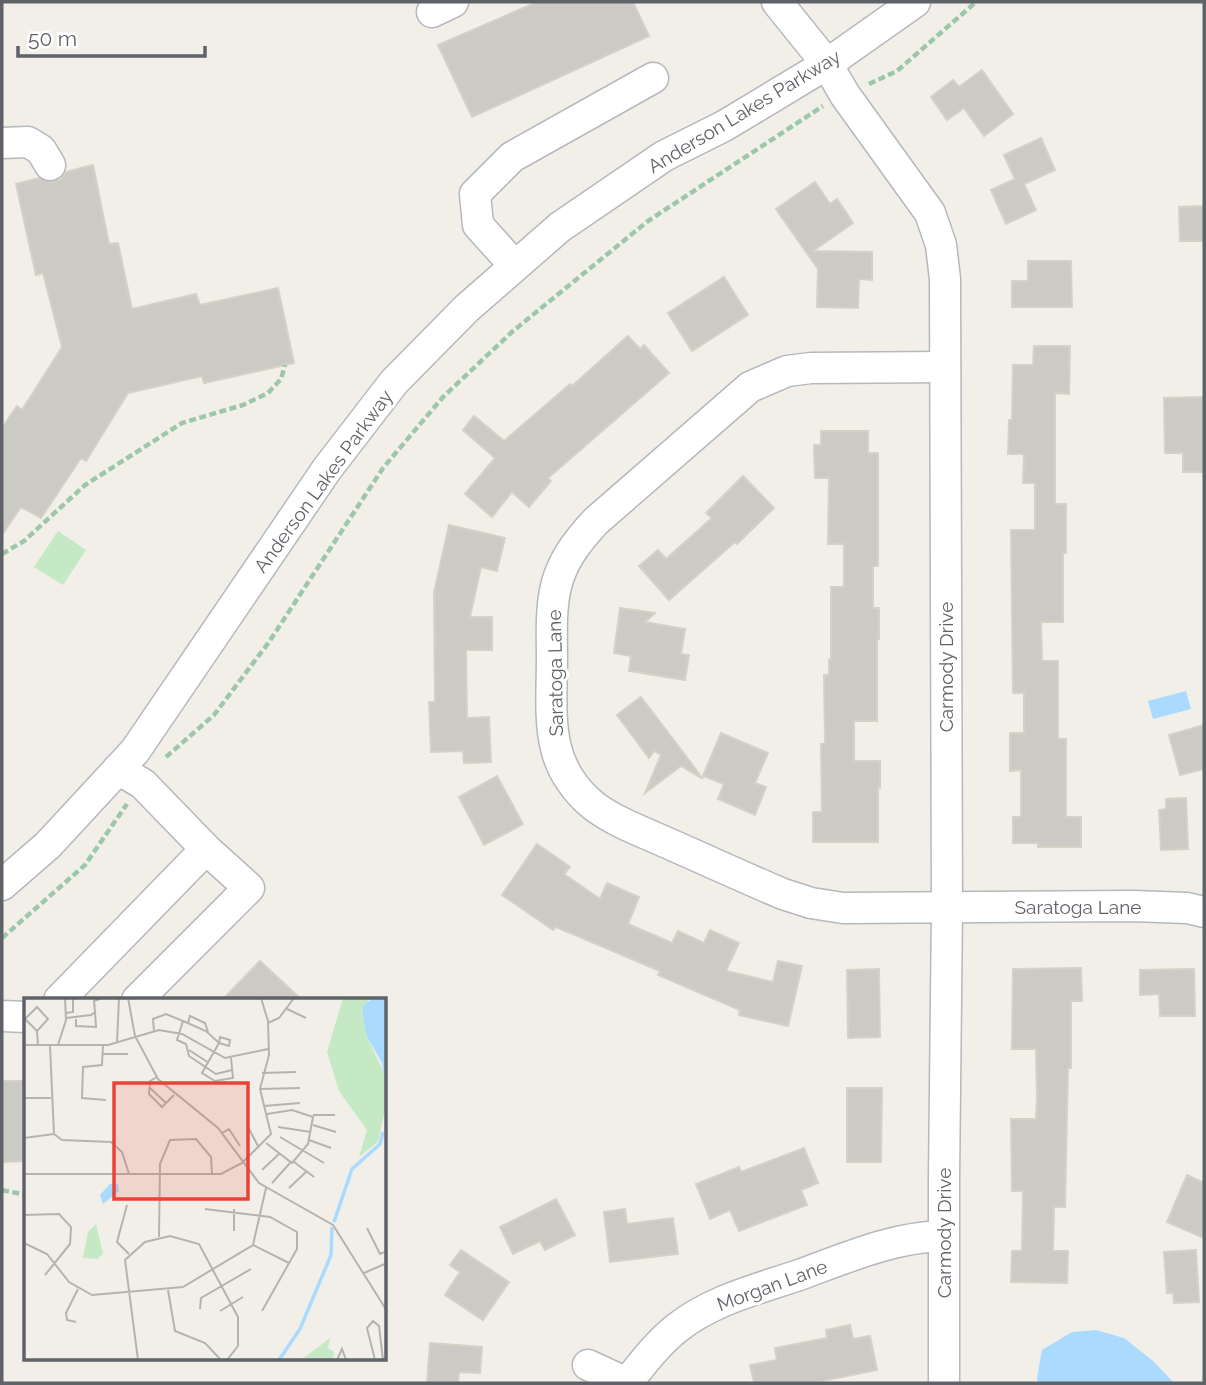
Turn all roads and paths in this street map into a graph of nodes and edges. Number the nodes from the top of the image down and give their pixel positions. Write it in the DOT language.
graph roads {
  1 [pos="777,2"];
  2 [pos="915,2"];
  3 [pos="976,2"];
  4 [pos="827,64"];
  5 [pos="653,78"];
  6 [pos="845,95"];
  7 [pos="2,143"];
  8 [pos="50,165"];
  9 [pos="514,265"];
  10 [pos="285,365"];
  11 [pos="945,367"];
  12 [pos="2,554"];
  13 [pos="131,777"];
  14 [pos="206,849"];
  15 [pos="2,886"];
  16 [pos="947,908"];
  17 [pos="1204,912"];
  18 [pos="2,938"];
  19 [pos="62,998"];
  20 [pos="139,998"];
  21 [pos="2,1016"];
  22 [pos="24,1017"];
  23 [pos="2,1190"];
  24 [pos="24,1195"];
  25 [pos="943,1236"];
  26 [pos="588,1365"];
  27 [pos="627,1383"];
  28 [pos="944,1383"];
  1 -- 4 [label="street, Carmody Drive"];
  2 -- 4 [label="street, Anderson Lakes Parkway"];
  3 -- 6 [label="path"];
  4 -- 6 [label="street, Carmody Drive"];
  4 -- 9 [label="street, Anderson Lakes Parkway"];
  5 -- 9 [label="street"];
  6 -- 11 [label="street, Carmody Drive"];
  6 -- 13 [label="path"];
  7 -- 8 [label="street"];
  9 -- 13 [label="street, Anderson Lakes Parkway"];
  10 -- 12 [label="path"];
  11 -- 16 [label="street, Carmody Drive"];
  11 -- 16 [label="street, Saratoga Lane"];
  13 -- 14 [label="street"];
  13 -- 15 [label="street, Anderson Lakes Parkway"];
  13 -- 18 [label="path"];
  14 -- 19 [label="street"];
  14 -- 20 [label="street"];
  16 -- 17 [label="street, Saratoga Lane"];
  16 -- 25 [label="street, Carmody Drive"];
  21 -- 22 [label="street"];
  23 -- 24 [label="path"];
  25 -- 27 [label="street, Morgan Lane"];
  25 -- 28 [label="street, Carmody Drive"];
  26 -- 27 [label="street"];
}
